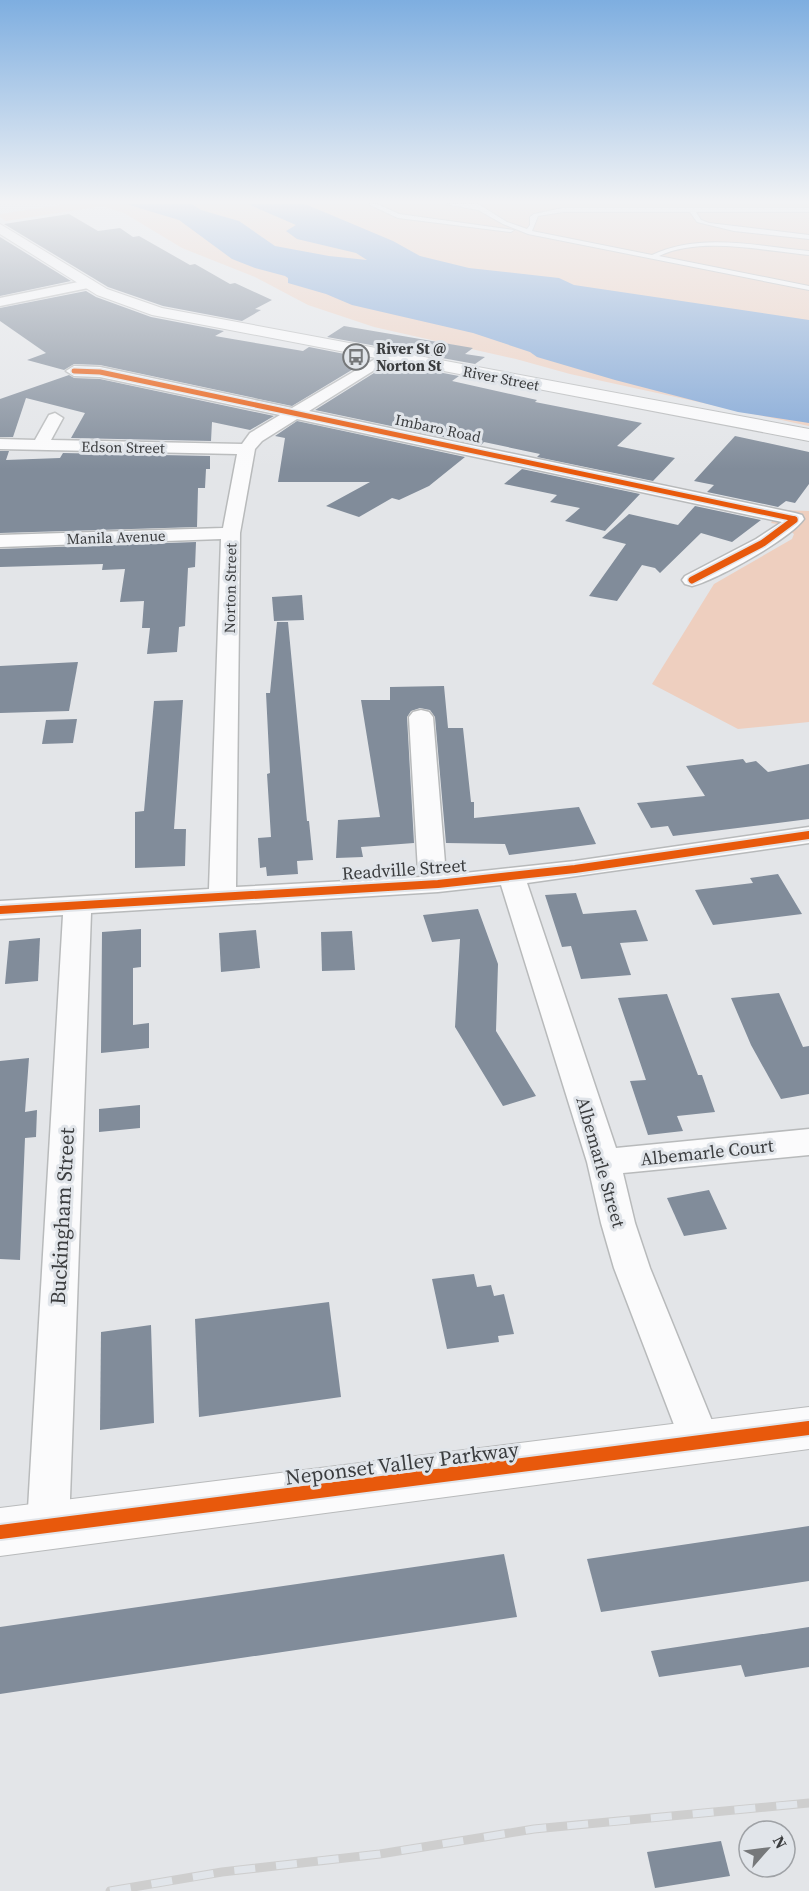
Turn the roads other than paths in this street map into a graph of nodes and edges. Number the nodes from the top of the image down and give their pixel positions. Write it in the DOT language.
graph roads {
  1 [pos="48,292"];
  2 [pos="105,292"];
  3 [pos="0,302"];
  4 [pos="387,356"];
  5 [pos="74,371"];
  6 [pos="294,413"];
  7 [pos="55,418"];
  8 [pos="809,435"];
  9 [pos="0,444"];
  10 [pos="40,445"];
  11 [pos="247,449"];
  12 [pos="231,533"];
  13 [pos="0,541"];
  14 [pos="692,580"];
  15 [pos="421,717"];
  16 [pos="809,835"];
  17 [pos="512,877"];
  18 [pos="438,884"];
  19 [pos="222,897"];
  20 [pos="76,906"];
  21 [pos="0,910"];
  22 [pos="809,1142"];
  23 [pos="604,1162"];
  24 [pos="809,1428"];
  25 [pos="701,1443"];
  26 [pos="48,1526"];
  27 [pos="0,1532"];
  1 -- 3 [label="street"];
  2 -- 4 [label="street, River Street"];
  4 -- 6 [label="street"];
  4 -- 8 [label="street, River Street"];
  5 -- 6 [label="street, Imbaro Road"];
  6 -- 11 [label="street"];
  6 -- 14 [label="street, Imbaro Road"];
  7 -- 10 [label="street"];
  9 -- 10 [label="street, Edson Street"];
  10 -- 11 [label="street, Edson Street"];
  11 -- 12 [label="street, Norton Street"];
  12 -- 13 [label="street, Manila Avenue"];
  12 -- 19 [label="street, Norton Street"];
  15 -- 18 [label="street"];
  16 -- 17 [label="street, Readville Street"];
  17 -- 18 [label="street, Readville Street"];
  17 -- 23 [label="street, Albemarle Street"];
  18 -- 19 [label="street, Readville Street"];
  19 -- 20 [label="street, Readville Street"];
  20 -- 21 [label="street, Readville Street"];
  20 -- 26 [label="street, Buckingham Street"];
  22 -- 23 [label="street, Albemarle Court"];
  23 -- 25 [label="street, Albemarle Street"];
  24 -- 25 [label="street, Neponset Valley Parkway"];
  25 -- 26 [label="street, Neponset Valley Parkway"];
  26 -- 27 [label="street, Neponset Valley Parkway"];
}
